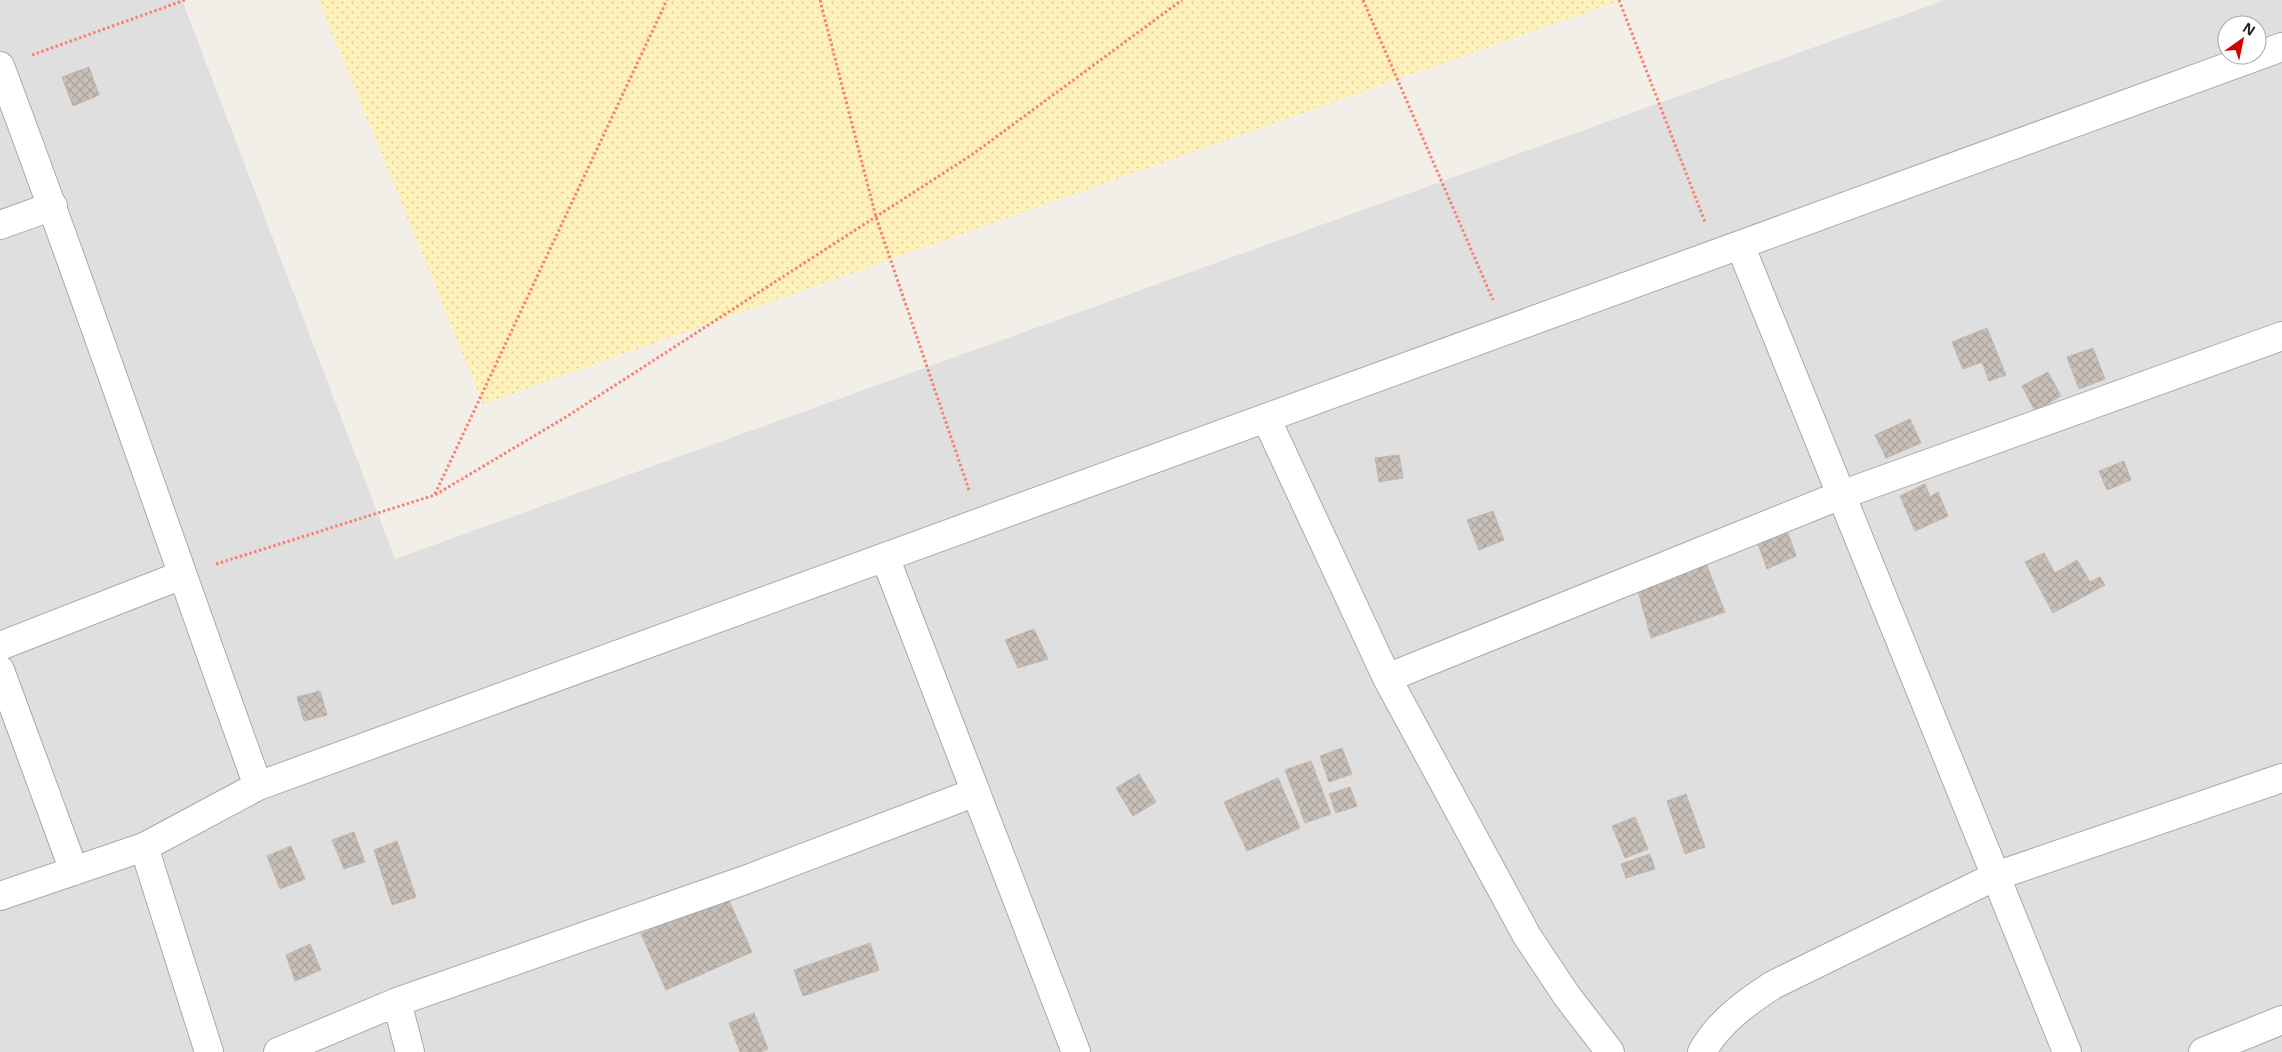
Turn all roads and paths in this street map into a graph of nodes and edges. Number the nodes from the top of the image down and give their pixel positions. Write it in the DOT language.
graph roads {
  1 [pos="184,0"];
  2 [pos="667,0"];
  3 [pos="820,0"];
  4 [pos="1182,0"];
  5 [pos="1363,0"];
  6 [pos="1619,0"];
  7 [pos="2282,47"];
  8 [pos="0,66"];
  9 [pos="53,206"];
  10 [pos="876,217"];
  11 [pos="0,225"];
  12 [pos="1728,249"];
  13 [pos="1506,330"];
  14 [pos="2282,336"];
  15 [pos="1266,418"];
  16 [pos="435,495"];
  17 [pos="1840,495"];
  18 [pos="980,523"];
  19 [pos="885,557"];
  20 [pos="182,575"];
  21 [pos="0,646"];
  22 [pos="0,670"];
  23 [pos="1387,678"];
  24 [pos="2282,778"];
  25 [pos="258,786"];
  26 [pos="976,792"];
  27 [pos="144,847"];
  28 [pos="74,871"];
  29 [pos="1996,876"];
  30 [pos="0,896"];
  31 [pos="397,1002"];
  32 [pos="2282,1020"];
  33 [pos="209,1052"];
  34 [pos="278,1052"];
  35 [pos="410,1052"];
  36 [pos="1076,1052"];
  37 [pos="1610,1052"];
  38 [pos="1702,1052"];
  39 [pos="2067,1052"];
  40 [pos="2203,1052"];
  1 -- 8 [label="path"];
  2 -- 16 [label="path"];
  3 -- 10 [label="path"];
  4 -- 10 [label="path"];
  5 -- 13 [label="path"];
  6 -- 12 [label="path"];
  7 -- 12 [label="street"];
  8 -- 9 [label="street"];
  9 -- 11 [label="street"];
  9 -- 20 [label="street"];
  10 -- 16 [label="path"];
  10 -- 18 [label="path"];
  12 -- 13 [label="street"];
  12 -- 17 [label="street"];
  13 -- 15 [label="street"];
  14 -- 17 [label="street"];
  15 -- 18 [label="street"];
  15 -- 23 [label="street"];
  16 -- 20 [label="path"];
  17 -- 23 [label="street"];
  17 -- 29 [label="street"];
  18 -- 19 [label="street"];
  19 -- 25 [label="street"];
  19 -- 26 [label="street"];
  20 -- 21 [label="street"];
  20 -- 25 [label="street"];
  22 -- 28 [label="street"];
  23 -- 37 [label="street"];
  24 -- 29 [label="street"];
  25 -- 27 [label="street"];
  26 -- 31 [label="street"];
  26 -- 36 [label="street"];
  27 -- 28 [label="street"];
  27 -- 33 [label="street"];
  28 -- 30 [label="street"];
  29 -- 38 [label="street"];
  29 -- 39 [label="street"];
  31 -- 34 [label="street"];
  31 -- 35 [label="street"];
  32 -- 40 [label="street"];
}
